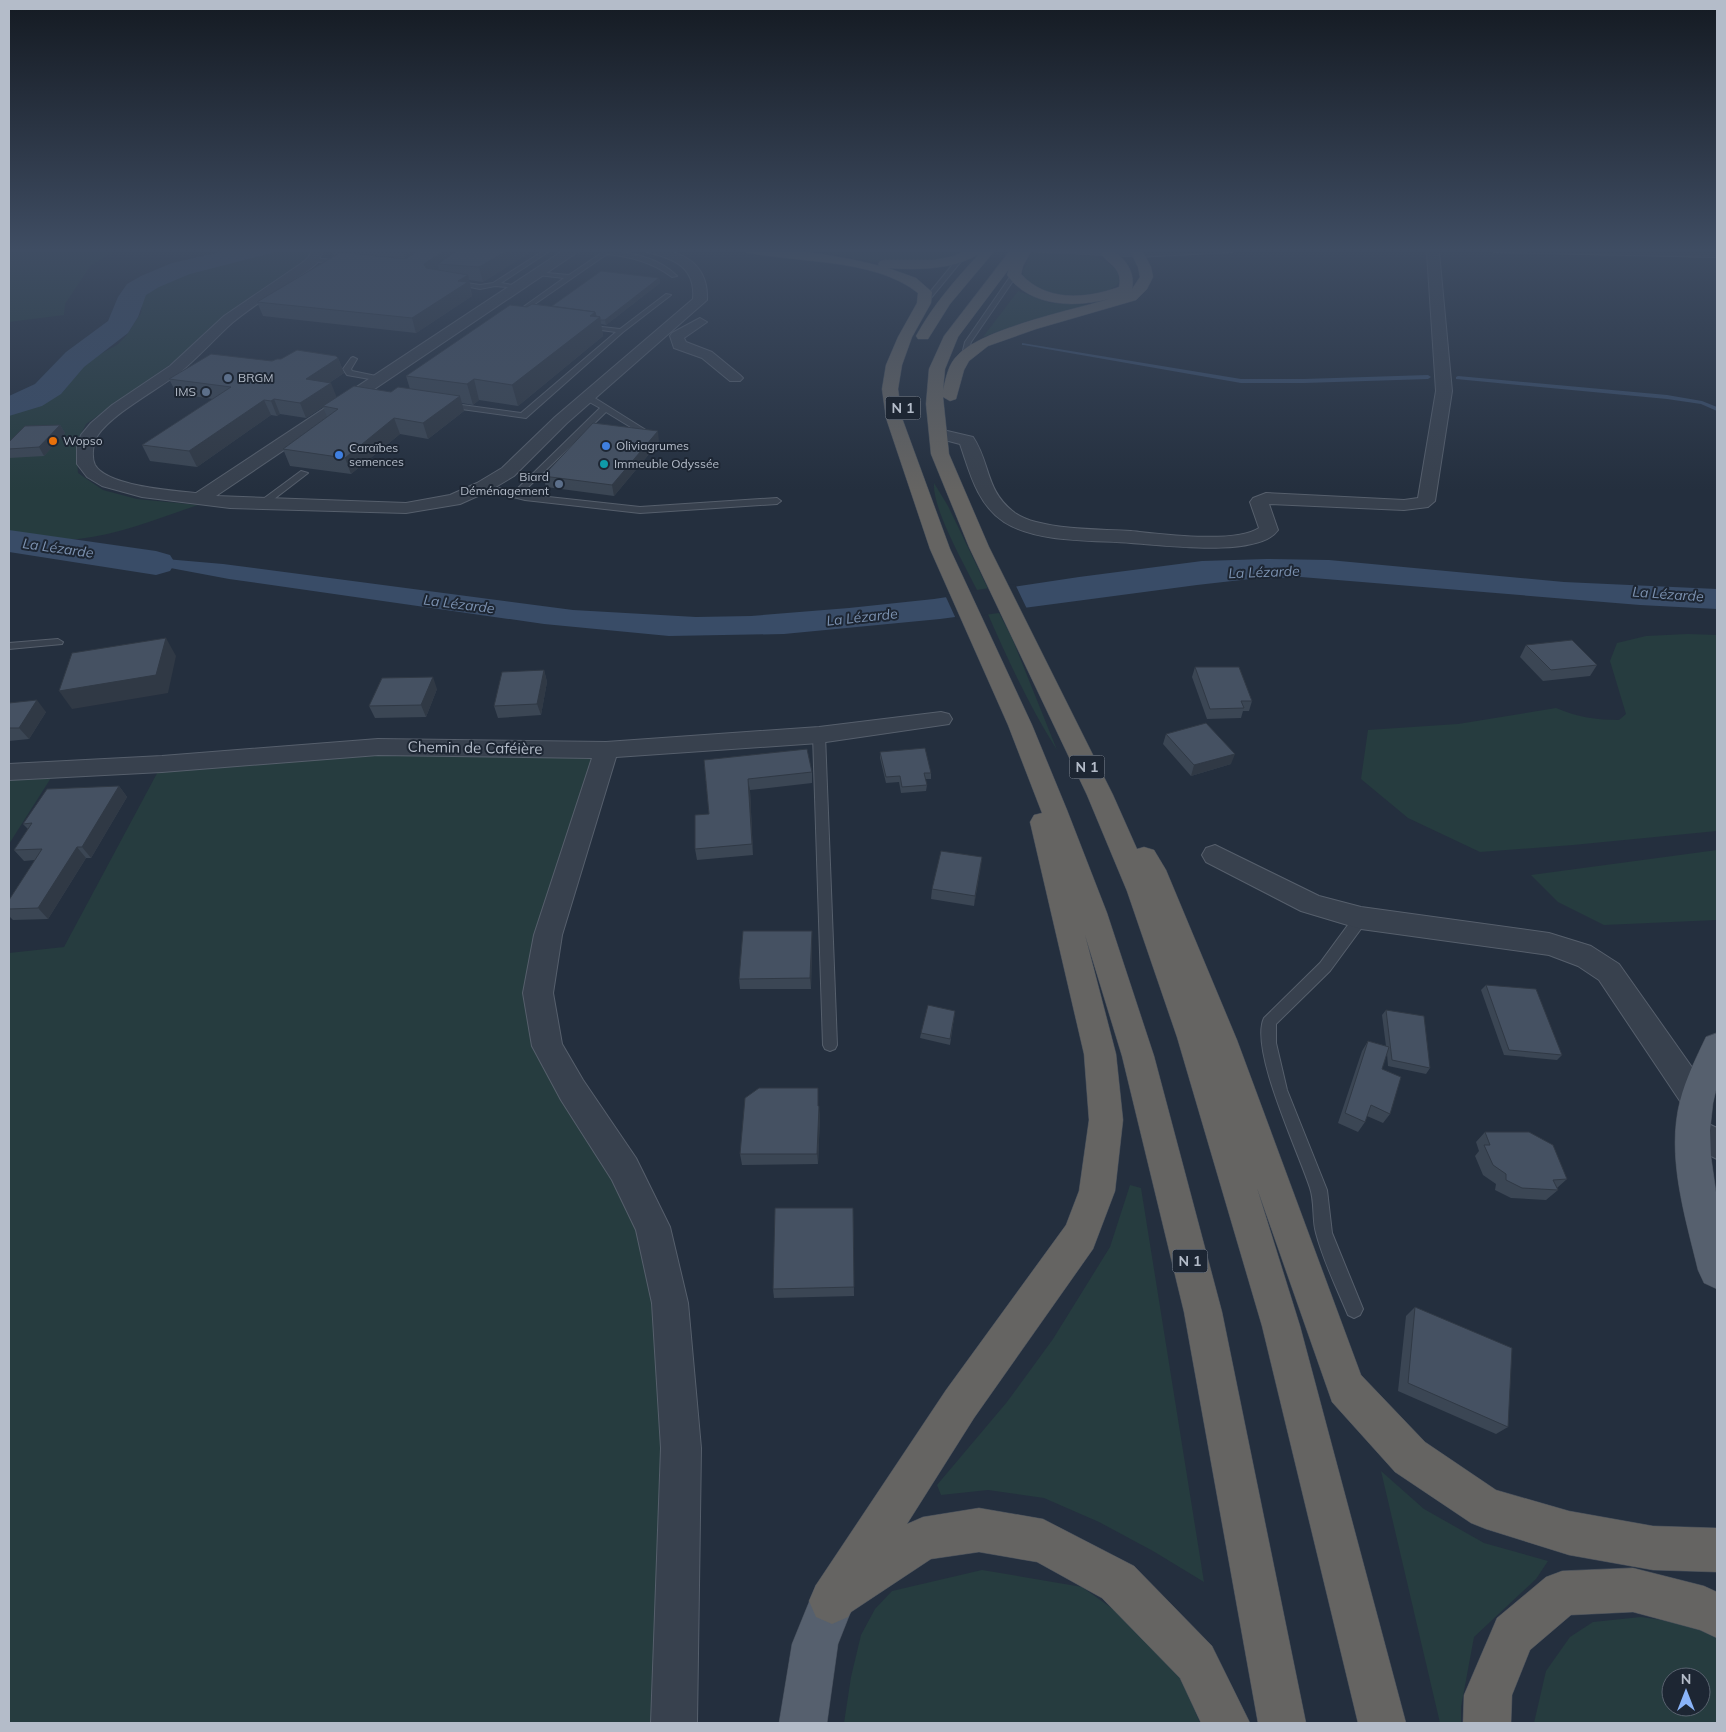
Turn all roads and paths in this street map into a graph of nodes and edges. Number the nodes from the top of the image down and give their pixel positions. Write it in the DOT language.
graph roads {
  1 [pos="218,329"];
  2 [pos="454,329"];
  3 [pos="604,329"];
  4 [pos="624,329"];
  5 [pos="666,329"];
  6 [pos="688,329"];
  7 [pos="910,329"];
  8 [pos="927,329"];
  9 [pos="956,329"];
  10 [pos="977,329"];
  11 [pos="1023,329"];
  12 [pos="1440,329"];
  13 [pos="621,331"];
  14 [pos="917,350"];
  15 [pos="963,358"];
  16 [pos="353,359"];
  17 [pos="909,367"];
  18 [pos="735,378"];
  19 [pos="378,380"];
  20 [pos="587,397"];
  21 [pos="436,404"];
  22 [pos="605,408"];
  23 [pos="645,432"];
  24 [pos="943,435"];
  25 [pos="904,451"];
  26 [pos="940,454"];
  27 [pos="304,473"];
  28 [pos="483,488"];
  29 [pos="515,495"];
  30 [pos="198,500"];
  31 [pos="777,501"];
  32 [pos="262,504"];
  33 [pos="58,642"];
  34 [pos="9,646"];
  35 [pos="941,719"];
  36 [pos="1020,725"];
  37 [pos="819,735"];
  38 [pos="606,750"];
  39 [pos="9,772"];
  40 [pos="1100,795"];
  41 [pos="1215,854"];
  42 [pos="1361,918"];
  43 [pos="830,1045"];
  44 [pos="1717,1047"];
  45 [pos="1702,1125"];
  46 [pos="1717,1270"];
  47 [pos="1354,1309"];
  48 [pos="1715,1547"];
  49 [pos="832,1601"];
  50 [pos="1717,1615"];
  51 [pos="674,1723"];
  52 [pos="803,1723"];
  53 [pos="1226,1723"];
  54 [pos="1282,1723"];
  55 [pos="1382,1723"];
  56 [pos="1487,1723"];
  1 -- 30 [label="street"];
  2 -- 19 [label="street"];
  3 -- 13 [label="lane"];
  4 -- 13 [label="lane"];
  5 -- 20 [label="street"];
  6 -- 18 [label="street"];
  7 -- 25 [label="highway"];
  8 -- 14 [label="highway"];
  9 -- 26 [label="highway, N 1"];
  10 -- 15 [label="lane"];
  11 -- 15 [label="highway"];
  12 -- 24 [label="street"];
  13 -- 21 [label="lane"];
  15 -- 24 [label="highway"];
  16 -- 19 [label="lane"];
  17 -- 25 [label="highway, N 1"];
  19 -- 30 [label="street"];
  20 -- 22 [label="lane"];
  20 -- 28 [label="street"];
  22 -- 23 [label="lane"];
  22 -- 29 [label="lane"];
  24 -- 26 [label="highway"];
  25 -- 36 [label="highway, N 1"];
  26 -- 40 [label="highway, N 1"];
  27 -- 32 [label="lane"];
  28 -- 29 [label="lane"];
  28 -- 32 [label="street"];
  29 -- 31 [label="lane"];
  30 -- 32 [label="street"];
  33 -- 34 [label="lane"];
  35 -- 37 [label="street, Chemin de Caféière"];
  36 -- 49 [label="highway"];
  36 -- 54 [label="highway, N 1"];
  37 -- 38 [label="street, Chemin de Caféière"];
  37 -- 43 [label="lane"];
  38 -- 39 [label="street, Chemin de Caféière"];
  38 -- 51 [label="street"];
  40 -- 48 [label="highway"];
  40 -- 55 [label="highway, N 1"];
  41 -- 42 [label="street"];
  42 -- 45 [label="street"];
  42 -- 47 [label="lane"];
  44 -- 45 [label="main road"];
  45 -- 46 [label="main road"];
  49 -- 52 [label="main road"];
  49 -- 53 [label="highway"];
  50 -- 56 [label="highway"];
}
